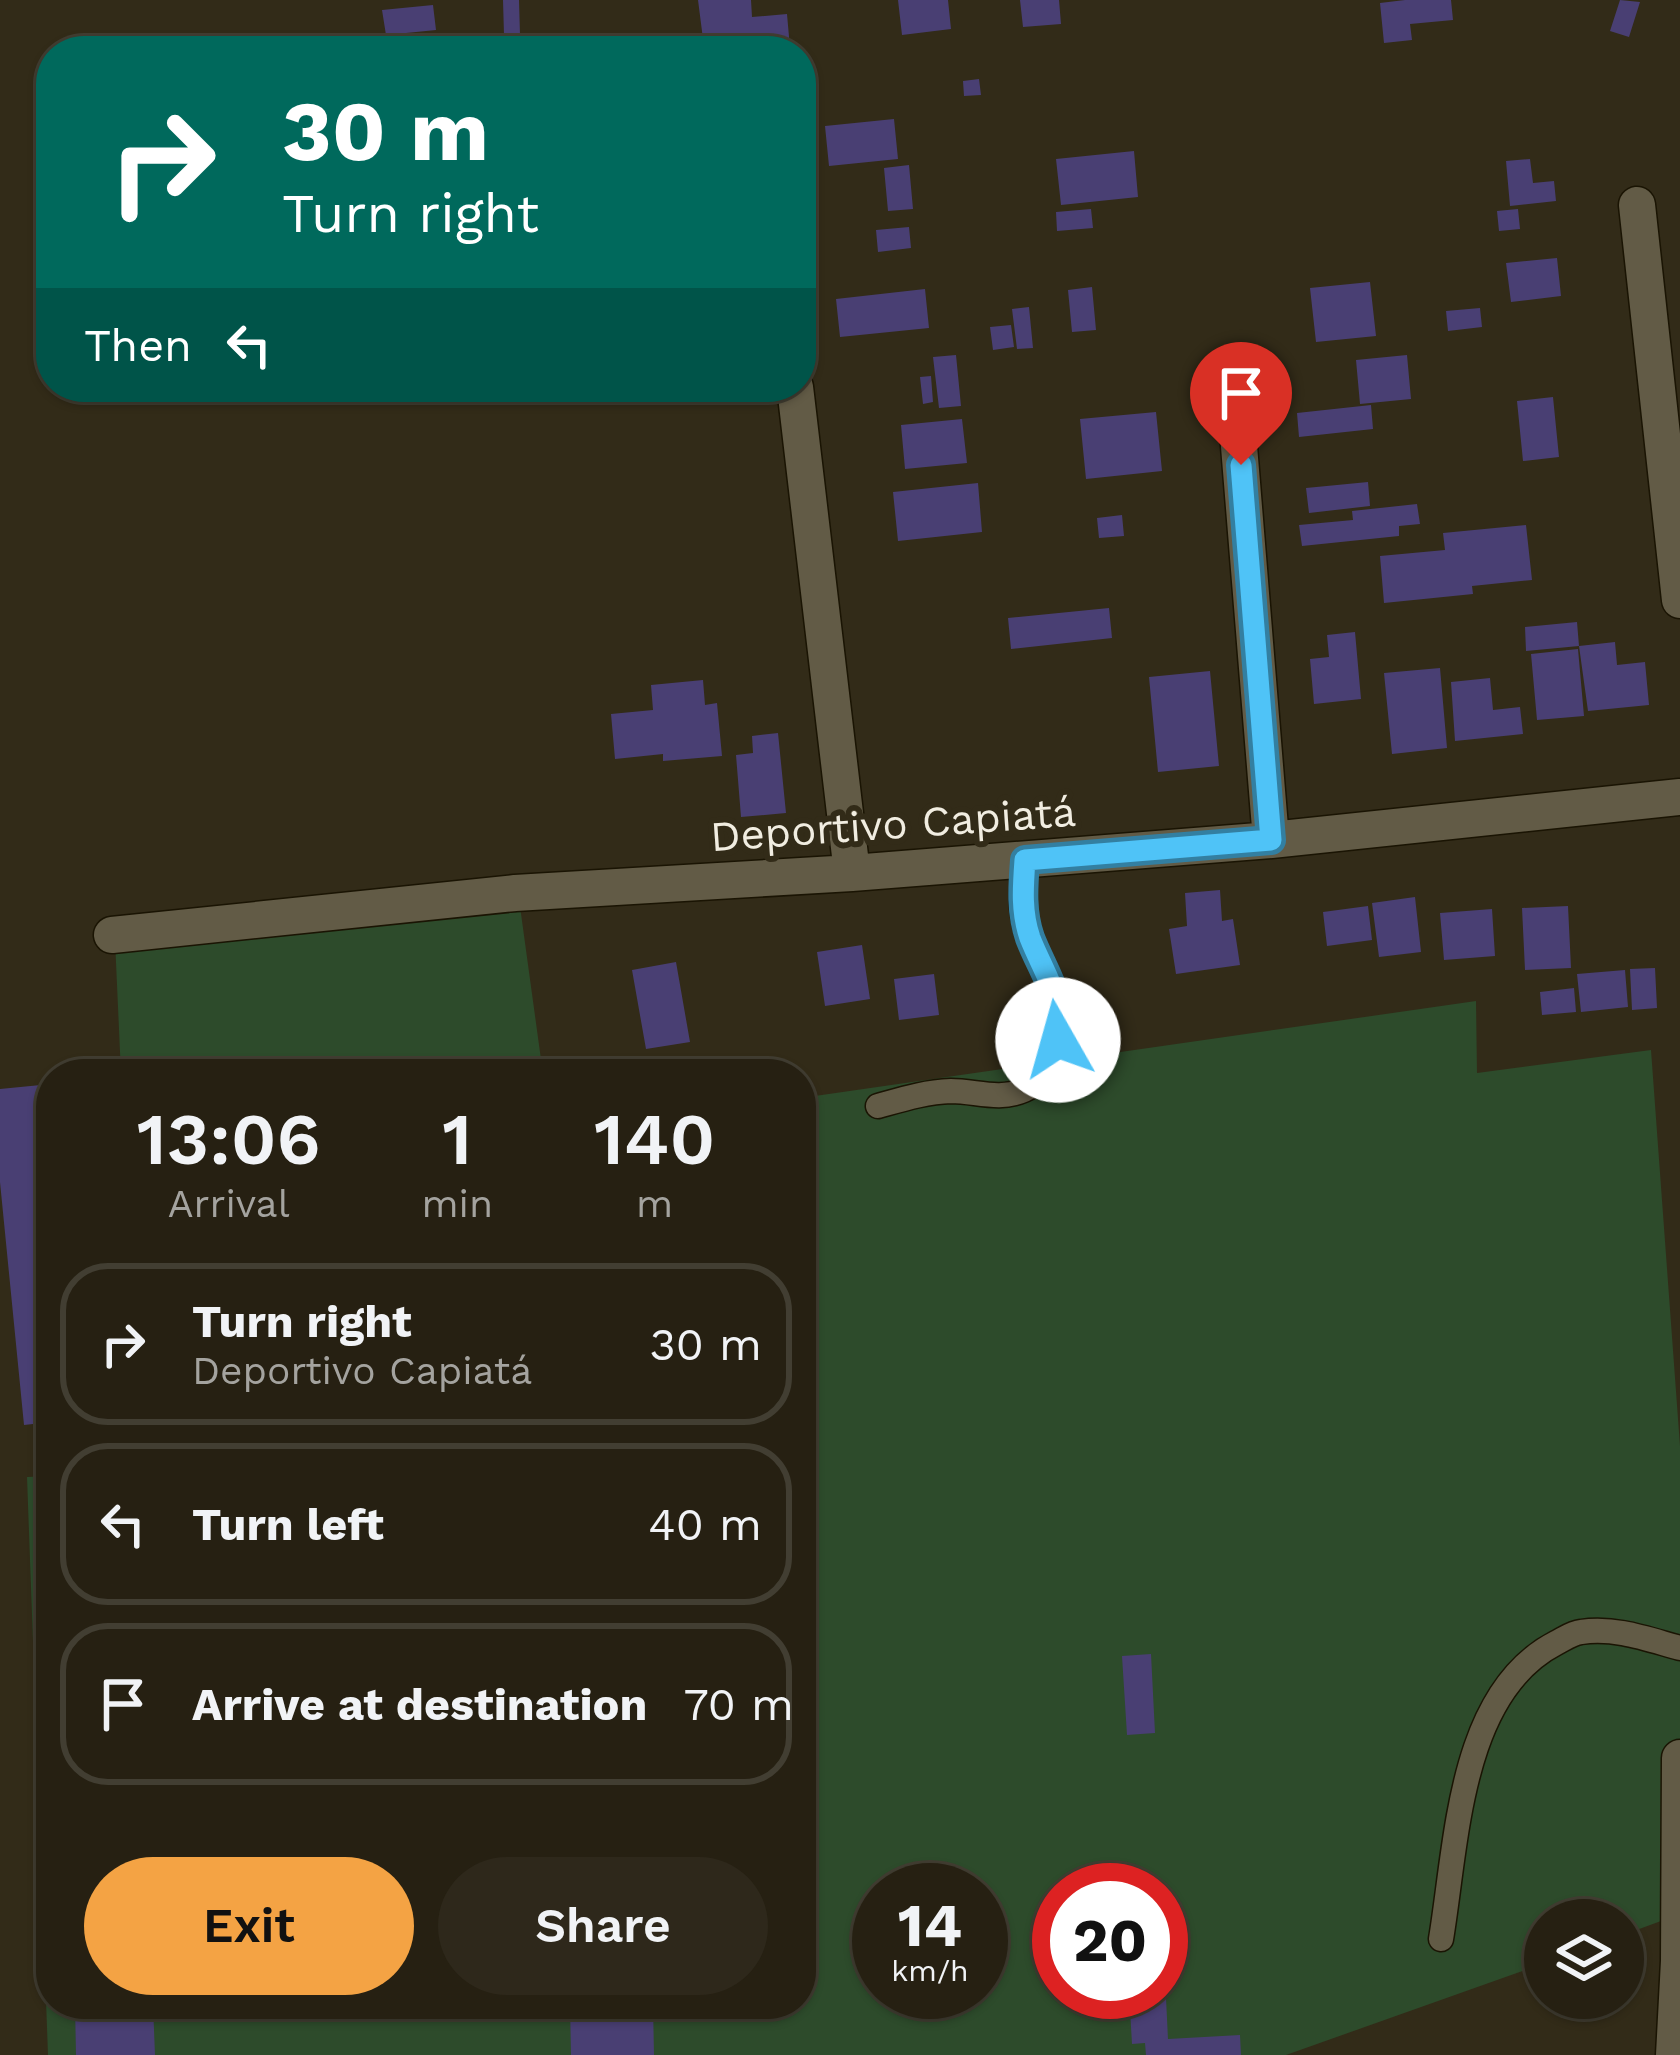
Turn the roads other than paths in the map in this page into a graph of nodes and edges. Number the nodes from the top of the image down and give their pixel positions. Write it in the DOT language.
graph roads {
  1 [pos="1637,206"];
  2 [pos="1233,372"];
  3 [pos="797,402"];
  4 [pos="1680,600"];
  5 [pos="1680,797"];
  6 [pos="1271,840"];
  7 [pos="1025,860"];
  8 [pos="852,873"];
  9 [pos="112,935"];
  10 [pos="878,1106"];
  11 [pos="1680,1648"];
  12 [pos="1680,1758"];
  13 [pos="1441,1940"];
  14 [pos="1680,1961"];
  15 [pos="1674,2055"];
  1 -- 4 [label="street"];
  2 -- 6 [label="street"];
  3 -- 8 [label="street"];
  5 -- 6 [label="street, Deportivo Capiatá"];
  6 -- 7 [label="street, Deportivo Capiatá"];
  7 -- 8 [label="street, Deportivo Capiatá"];
  7 -- 10 [label="lane"];
  8 -- 9 [label="street, Deportivo Capiatá"];
  11 -- 13 [label="lane"];
  12 -- 14 [label="street"];
  14 -- 15 [label="street"];
}
